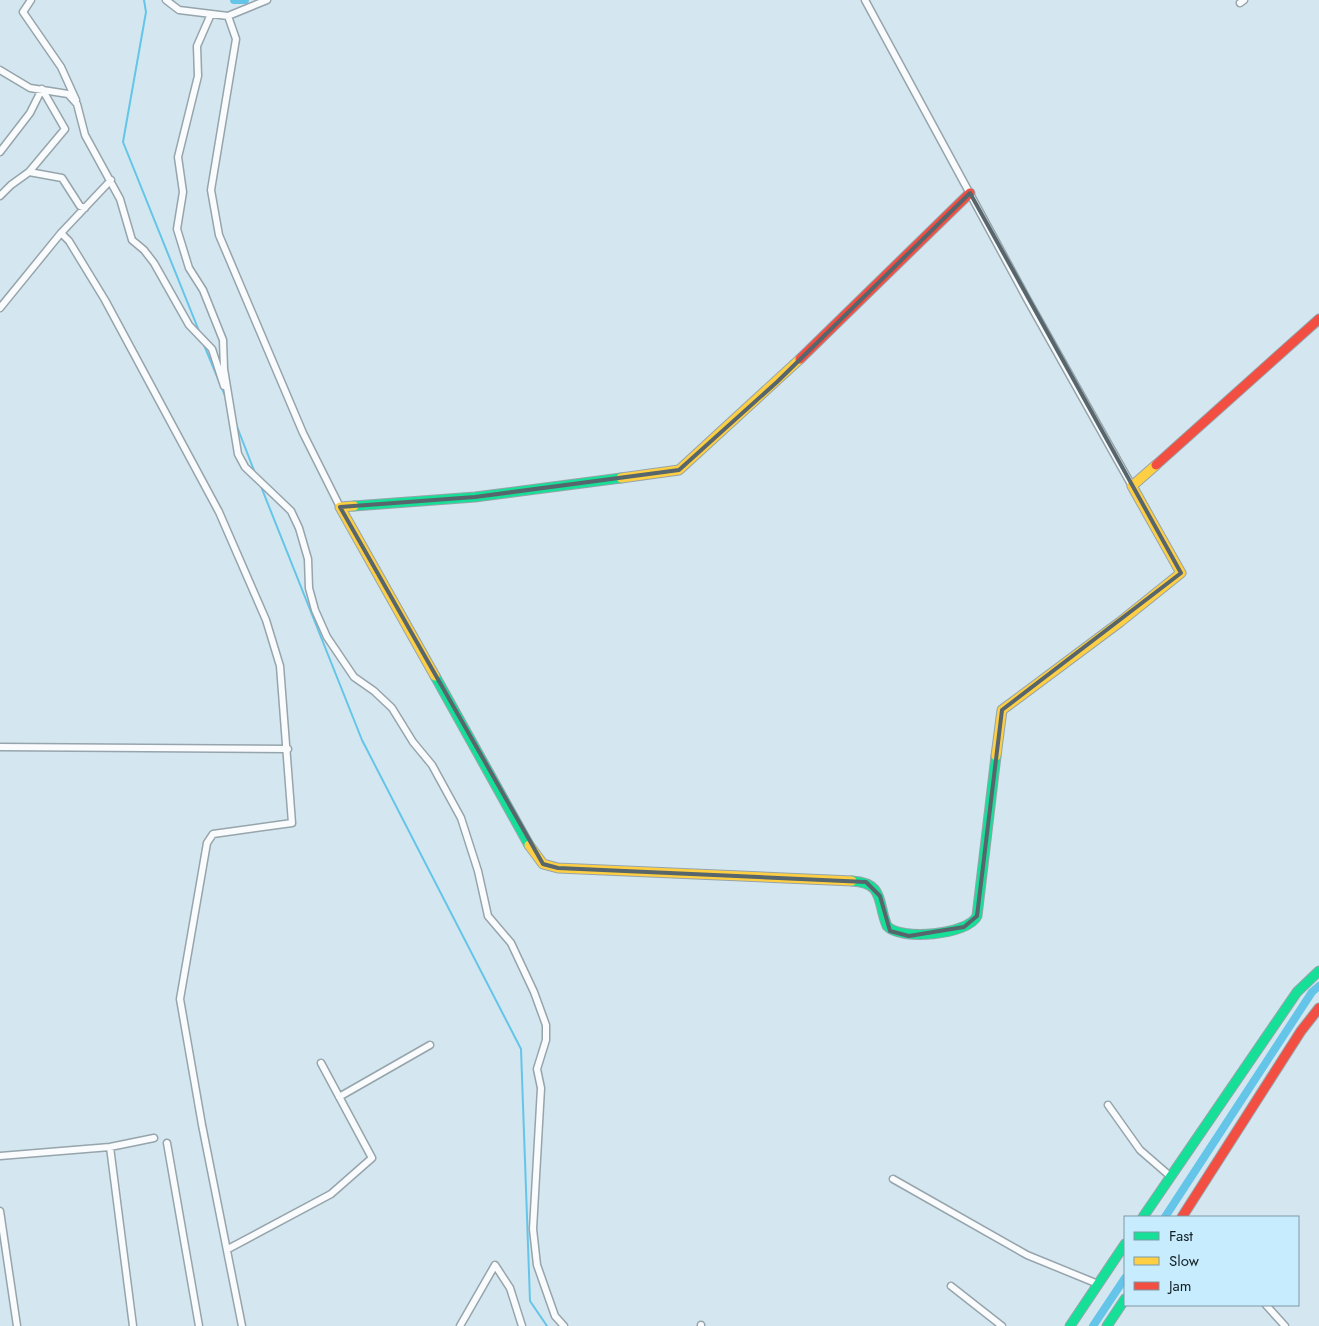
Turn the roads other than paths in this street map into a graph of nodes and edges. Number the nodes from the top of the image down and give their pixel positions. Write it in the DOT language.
graph roads {
  1 [pos="30,0"];
  2 [pos="166,0"];
  3 [pos="267,0"];
  4 [pos="865,0"];
  5 [pos="211,14"];
  6 [pos="228,16"];
  7 [pos="0,70"];
  8 [pos="42,89"];
  9 [pos="77,104"];
  10 [pos="0,152"];
  11 [pos="29,172"];
  12 [pos="111,180"];
  13 [pos="970,193"];
  14 [pos="0,196"];
  15 [pos="85,208"];
  16 [pos="61,233"];
  17 [pos="0,308"];
  18 [pos="1319,318"];
  19 [pos="228,394"];
  20 [pos="1132,486"];
  21 [pos="340,507"];
  22 [pos="0,747"];
  23 [pos="288,749"];
  24 [pos="1319,970"];
  25 [pos="1319,1008"];
  26 [pos="430,1044"];
  27 [pos="320,1063"];
  28 [pos="339,1097"];
  29 [pos="1108,1106"];
  30 [pos="154,1138"];
  31 [pos="167,1143"];
  32 [pos="110,1147"];
  33 [pos="0,1156"];
  34 [pos="1170,1176"];
  35 [pos="893,1179"];
  36 [pos="0,1211"];
  37 [pos="1144,1216"];
  38 [pos="1183,1216"];
  39 [pos="1124,1245"];
  40 [pos="228,1249"];
  41 [pos="1098,1284"];
  42 [pos="952,1286"];
  43 [pos="1124,1300"];
  44 [pos="1267,1306"];
  45 [pos="17,1326"];
  46 [pos="132,1326"];
  47 [pos="199,1326"];
  48 [pos="242,1326"];
  49 [pos="460,1326"];
  50 [pos="522,1326"];
  51 [pos="564,1326"];
  52 [pos="1002,1326"];
  53 [pos="1070,1326"];
  54 [pos="1107,1326"];
  55 [pos="1285,1326"];
  1 -- 9 [label="street"];
  2 -- 5 [label="street"];
  3 -- 6 [label="street"];
  4 -- 13 [label="street"];
  5 -- 6 [label="street"];
  5 -- 19 [label="street"];
  6 -- 21 [label="street"];
  7 -- 8 [label="street"];
  8 -- 9 [label="street"];
  8 -- 10 [label="street"];
  8 -- 11 [label="street"];
  9 -- 12 [label="street"];
  11 -- 14 [label="street"];
  11 -- 15 [label="street"];
  12 -- 15 [label="street"];
  12 -- 19 [label="street"];
  13 -- 20 [label="street"];
  13 -- 21 [label="street"];
  15 -- 16 [label="street"];
  16 -- 17 [label="street"];
  16 -- 23 [label="street"];
  18 -- 20 [label="street"];
  19 -- 51 [label="street"];
  20 -- 21 [label="street"];
  22 -- 23 [label="street"];
  23 -- 40 [label="street"];
  24 -- 34 [label="street"];
  25 -- 38 [label="street"];
  26 -- 28 [label="street"];
  27 -- 28 [label="street"];
  28 -- 40 [label="street"];
  29 -- 34 [label="street"];
  30 -- 32 [label="street"];
  31 -- 47 [label="street"];
  32 -- 33 [label="street"];
  32 -- 46 [label="street"];
  34 -- 37 [label="street"];
  35 -- 41 [label="street"];
  36 -- 45 [label="street"];
  39 -- 41 [label="street"];
  40 -- 48 [label="street"];
  41 -- 53 [label="street"];
  42 -- 52 [label="street"];
  43 -- 54 [label="street"];
  44 -- 55 [label="street"];
  49 -- 50 [label="street"];
}
